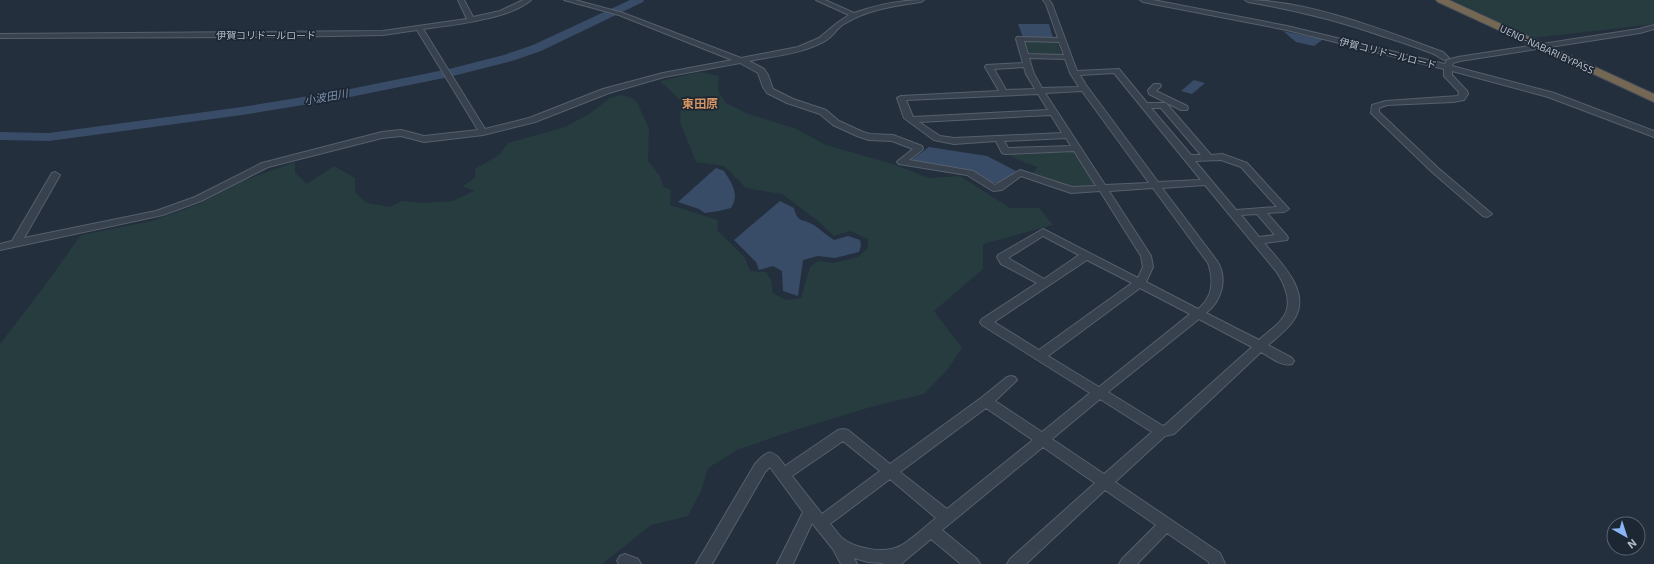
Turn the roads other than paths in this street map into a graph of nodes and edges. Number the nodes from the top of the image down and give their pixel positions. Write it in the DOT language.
graph roads {
  1 [pos="461,0"];
  2 [pos="528,0"];
  3 [pos="567,0"];
  4 [pos="819,0"];
  5 [pos="894,0"];
  6 [pos="921,0"];
  7 [pos="1046,0"];
  8 [pos="1143,0"];
  9 [pos="1182,0"];
  10 [pos="1248,0"];
  11 [pos="1441,0"];
  12 [pos="902,3"];
  13 [pos="1176,6"];
  14 [pos="854,15"];
  15 [pos="471,20"];
  16 [pos="1654,27"];
  17 [pos="419,28"];
  18 [pos="0,36"];
  19 [pos="1062,40"];
  20 [pos="1538,46"];
  21 [pos="1024,56"];
  22 [pos="1068,57"];
  23 [pos="1445,58"];
  24 [pos="740,60"];
  25 [pos="1027,65"];
  26 [pos="1448,68"];
  27 [pos="1074,72"];
  28 [pos="1157,86"];
  29 [pos="1084,89"];
  30 [pos="1040,91"];
  31 [pos="1004,93"];
  32 [pos="1654,98"];
  33 [pos="1163,105"];
  34 [pos="1145,106"];
  35 [pos="1053,112"];
  36 [pos="911,120"];
  37 [pos="483,132"];
  38 [pos="1654,134"];
  39 [pos="1068,135"];
  40 [pos="999,138"];
  41 [pos="1076,148"];
  42 [pos="1208,157"];
  43 [pos="1189,158"];
  44 [pos="55,175"];
  45 [pos="1208,182"];
  46 [pos="1155,185"];
  47 [pos="1102,188"];
  48 [pos="1260,211"];
  49 [pos="1234,213"];
  50 [pos="1487,214"];
  51 [pos="1256,240"];
  52 [pos="16,243"];
  53 [pos="0,247"];
  54 [pos="1087,255"];
  55 [pos="1139,283"];
  56 [pos="1044,284"];
  57 [pos="1198,314"];
  58 [pos="1260,346"];
  59 [pos="1039,356"];
  60 [pos="1288,361"];
  61 [pos="1012,380"];
  62 [pos="1099,393"];
  63 [pos="986,401"];
  64 [pos="1161,431"];
  65 [pos="1043,439"];
  66 [pos="890,472"];
  67 [pos="784,474"];
  68 [pos="1106,482"];
  69 [pos="816,517"];
  70 [pos="946,517"];
  71 [pos="1167,524"];
  72 [pos="931,530"];
  73 [pos="838,544"];
  74 [pos="904,552"];
  75 [pos="704,564"];
  76 [pos="785,564"];
  77 [pos="849,564"];
  78 [pos="890,564"];
  79 [pos="972,564"];
  80 [pos="1015,564"];
  81 [pos="1127,564"];
  82 [pos="1217,564"];
  1 -- 15 [label="street"];
  2 -- 15 [label="street, 伊賀コリドールロード"];
  3 -- 24 [label="street"];
  4 -- 14 [label="street"];
  5 -- 12 [label="street"];
  6 -- 12 [label="street"];
  7 -- 19 [label="street"];
  8 -- 13 [label="street, 伊賀コリドールロード"];
  9 -- 13 [label="street"];
  10 -- 23 [label="street"];
  11 -- 20 [label="highway, UENO-NABARI BYPASS"];
  12 -- 14 [label="street"];
  13 -- 26 [label="street, 伊賀コリドールロード"];
  14 -- 24 [label="street"];
  15 -- 17 [label="street, 伊賀コリドールロード"];
  16 -- 20 [label="street, 伊賀コリドールロード"];
  17 -- 18 [label="street, 伊賀コリドールロード"];
  17 -- 37 [label="street"];
  19 -- 21 [label="street"];
  19 -- 22 [label="street"];
  20 -- 26 [label="street, 伊賀コリドールロード"];
  20 -- 32 [label="highway, UENO-NABARI BYPASS"];
  21 -- 22 [label="street"];
  21 -- 25 [label="street"];
  22 -- 27 [label="street"];
  24 -- 37 [label="street"];
  24 -- 47 [label="street"];
  25 -- 30 [label="street"];
  25 -- 31 [label="street"];
  26 -- 38 [label="street"];
  26 -- 50 [label="street"];
  27 -- 29 [label="street"];
  27 -- 34 [label="street"];
  28 -- 33 [label="street"];
  29 -- 30 [label="street"];
  29 -- 46 [label="street"];
  30 -- 31 [label="street"];
  30 -- 35 [label="street"];
  31 -- 36 [label="street"];
  33 -- 34 [label="street"];
  33 -- 42 [label="street"];
  34 -- 43 [label="street"];
  35 -- 36 [label="street"];
  35 -- 39 [label="street"];
  36 -- 40 [label="street"];
  37 -- 52 [label="street"];
  39 -- 40 [label="street"];
  39 -- 41 [label="street"];
  40 -- 41 [label="street"];
  41 -- 47 [label="street"];
  42 -- 43 [label="street"];
  42 -- 48 [label="street"];
  43 -- 45 [label="street"];
  44 -- 52 [label="street"];
  45 -- 46 [label="street"];
  45 -- 49 [label="street"];
  46 -- 47 [label="street"];
  46 -- 57 [label="street"];
  47 -- 55 [label="street"];
  48 -- 49 [label="street"];
  48 -- 51 [label="street"];
  49 -- 51 [label="street"];
  51 -- 58 [label="street"];
  52 -- 53 [label="street"];
  54 -- 55 [label="street"];
  54 -- 56 [label="street"];
  54 -- 56 [label="street"];
  55 -- 57 [label="street"];
  55 -- 59 [label="street"];
  56 -- 59 [label="street"];
  57 -- 58 [label="street"];
  57 -- 62 [label="street"];
  58 -- 60 [label="street"];
  58 -- 64 [label="street"];
  59 -- 62 [label="street"];
  61 -- 63 [label="street"];
  62 -- 64 [label="street"];
  62 -- 65 [label="street"];
  63 -- 65 [label="street"];
  63 -- 66 [label="street"];
  64 -- 68 [label="street"];
  65 -- 68 [label="street"];
  65 -- 70 [label="street"];
  66 -- 67 [label="street"];
  66 -- 69 [label="street"];
  66 -- 70 [label="street"];
  67 -- 69 [label="street"];
  67 -- 75 [label="street"];
  68 -- 71 [label="street"];
  68 -- 80 [label="street"];
  69 -- 73 [label="street"];
  69 -- 76 [label="street"];
  70 -- 72 [label="street"];
  71 -- 81 [label="street"];
  71 -- 82 [label="street"];
  72 -- 74 [label="street"];
  72 -- 79 [label="street"];
  73 -- 74 [label="street"];
  73 -- 77 [label="street"];
  74 -- 78 [label="street"];
}
